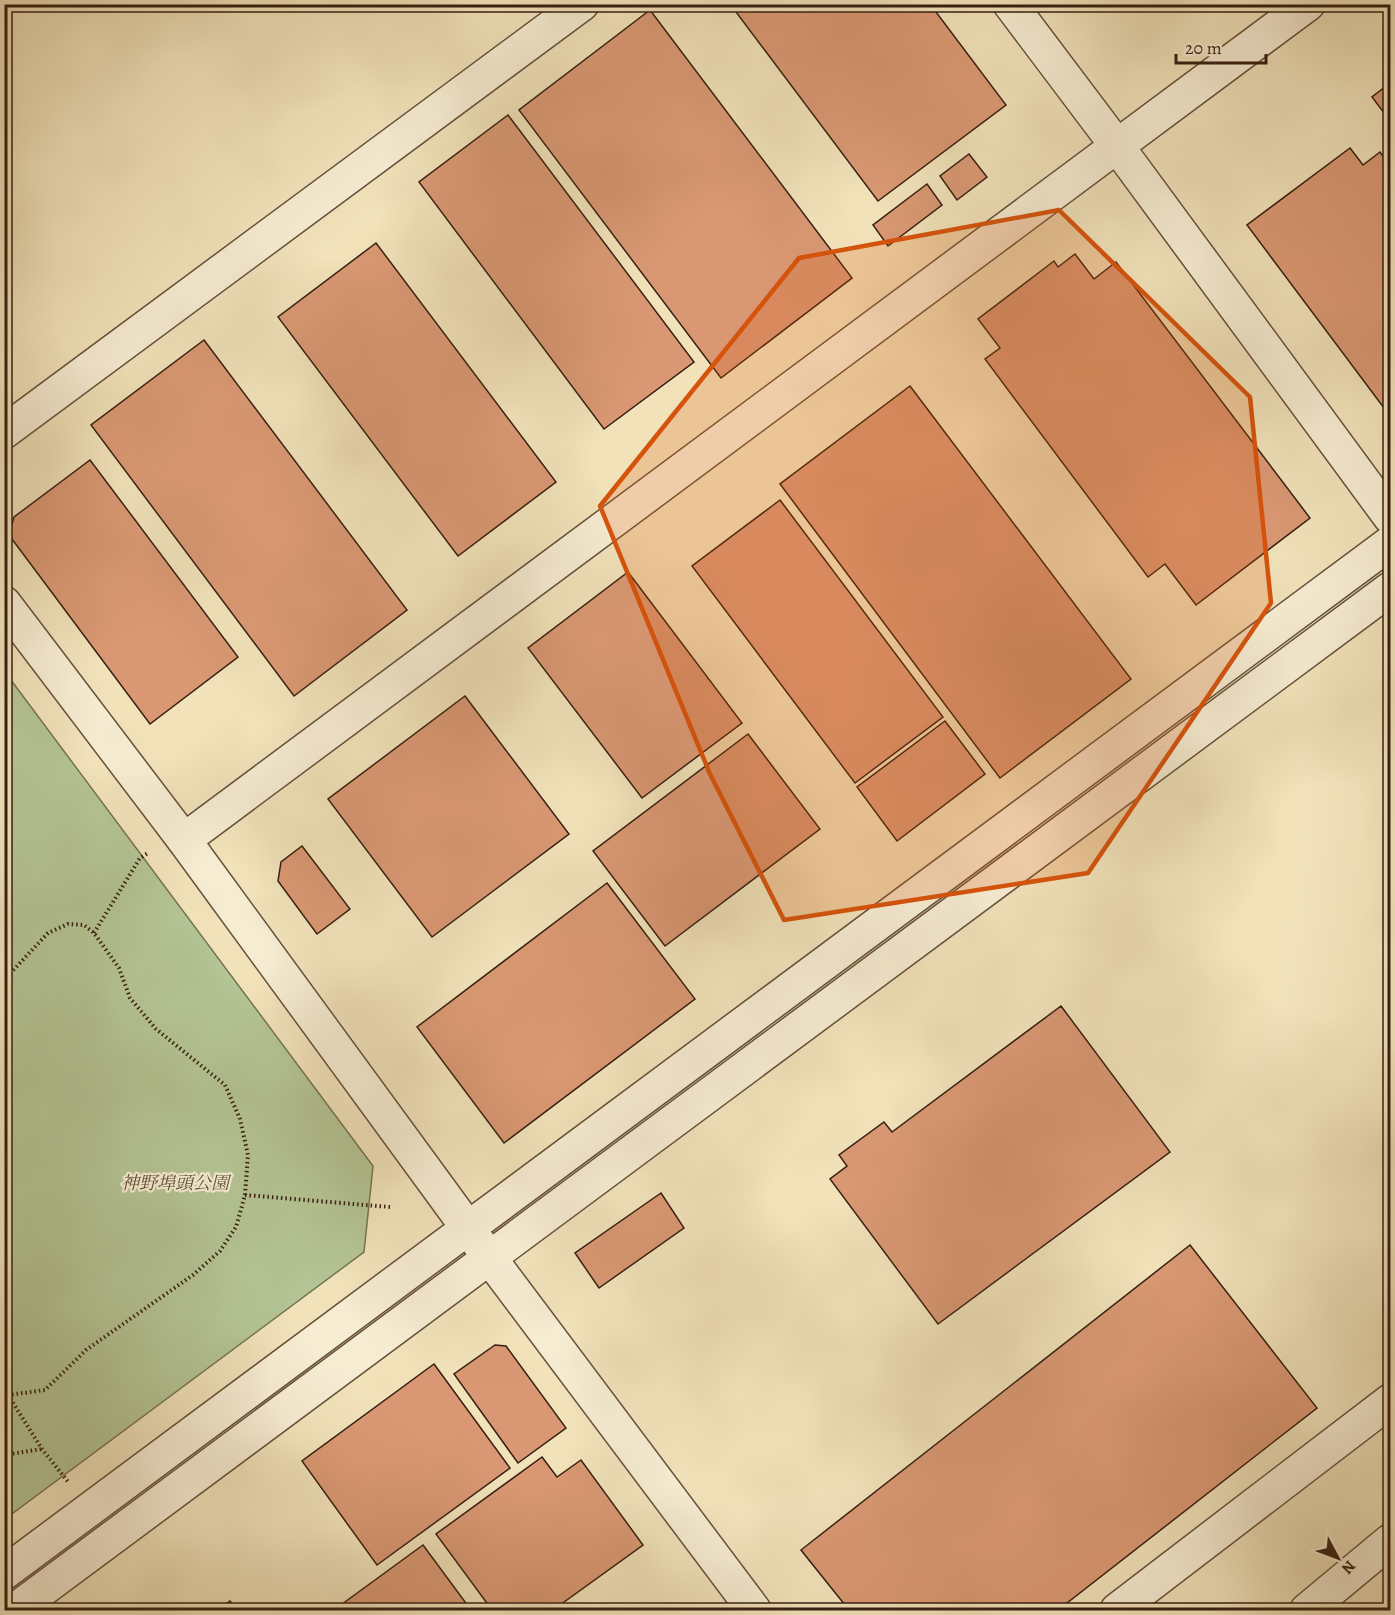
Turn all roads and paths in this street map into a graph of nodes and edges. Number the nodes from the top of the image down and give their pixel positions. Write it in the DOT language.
graph roads {
  1 [pos="582,4"];
  2 [pos="1010,4"];
  3 [pos="1308,4"];
  4 [pos="1117,146"];
  5 [pos="4,432"];
  6 [pos="1390,516"];
  7 [pos="1390,543"];
  8 [pos="1390,589"];
  9 [pos="4,603"];
  10 [pos="184,840"];
  11 [pos="148,853"];
  12 [pos="94,933"];
  13 [pos="4,980"];
  14 [pos="245,1195"];
  15 [pos="390,1207"];
  16 [pos="468,1228"];
  17 [pos="489,1257"];
  18 [pos="6,1394"];
  19 [pos="1390,1401"];
  20 [pos="42,1449"];
  21 [pos="4,1455"];
  22 [pos="69,1483"];
  23 [pos="1390,1540"];
  24 [pos="4,1574"];
  25 [pos="15,1611"];
  26 [pos="754,1611"];
  27 [pos="1117,1611"];
  28 [pos="1307,1611"];
  1 -- 5 [label="street"];
  2 -- 4 [label="street"];
  3 -- 4 [label="street"];
  4 -- 6 [label="street"];
  4 -- 10 [label="street"];
  7 -- 16 [label="street"];
  8 -- 17 [label="street"];
  9 -- 10 [label="street"];
  10 -- 16 [label="street"];
  11 -- 12 [label="path"];
  12 -- 13 [label="path"];
  12 -- 14 [label="path"];
  14 -- 15 [label="path"];
  14 -- 18 [label="path"];
  16 -- 17 [label="street"];
  16 -- 24 [label="street"];
  17 -- 25 [label="street"];
  17 -- 26 [label="street"];
  18 -- 20 [label="path"];
  19 -- 27 [label="street"];
  20 -- 21 [label="path"];
  20 -- 22 [label="path"];
  23 -- 28 [label="street"];
}
